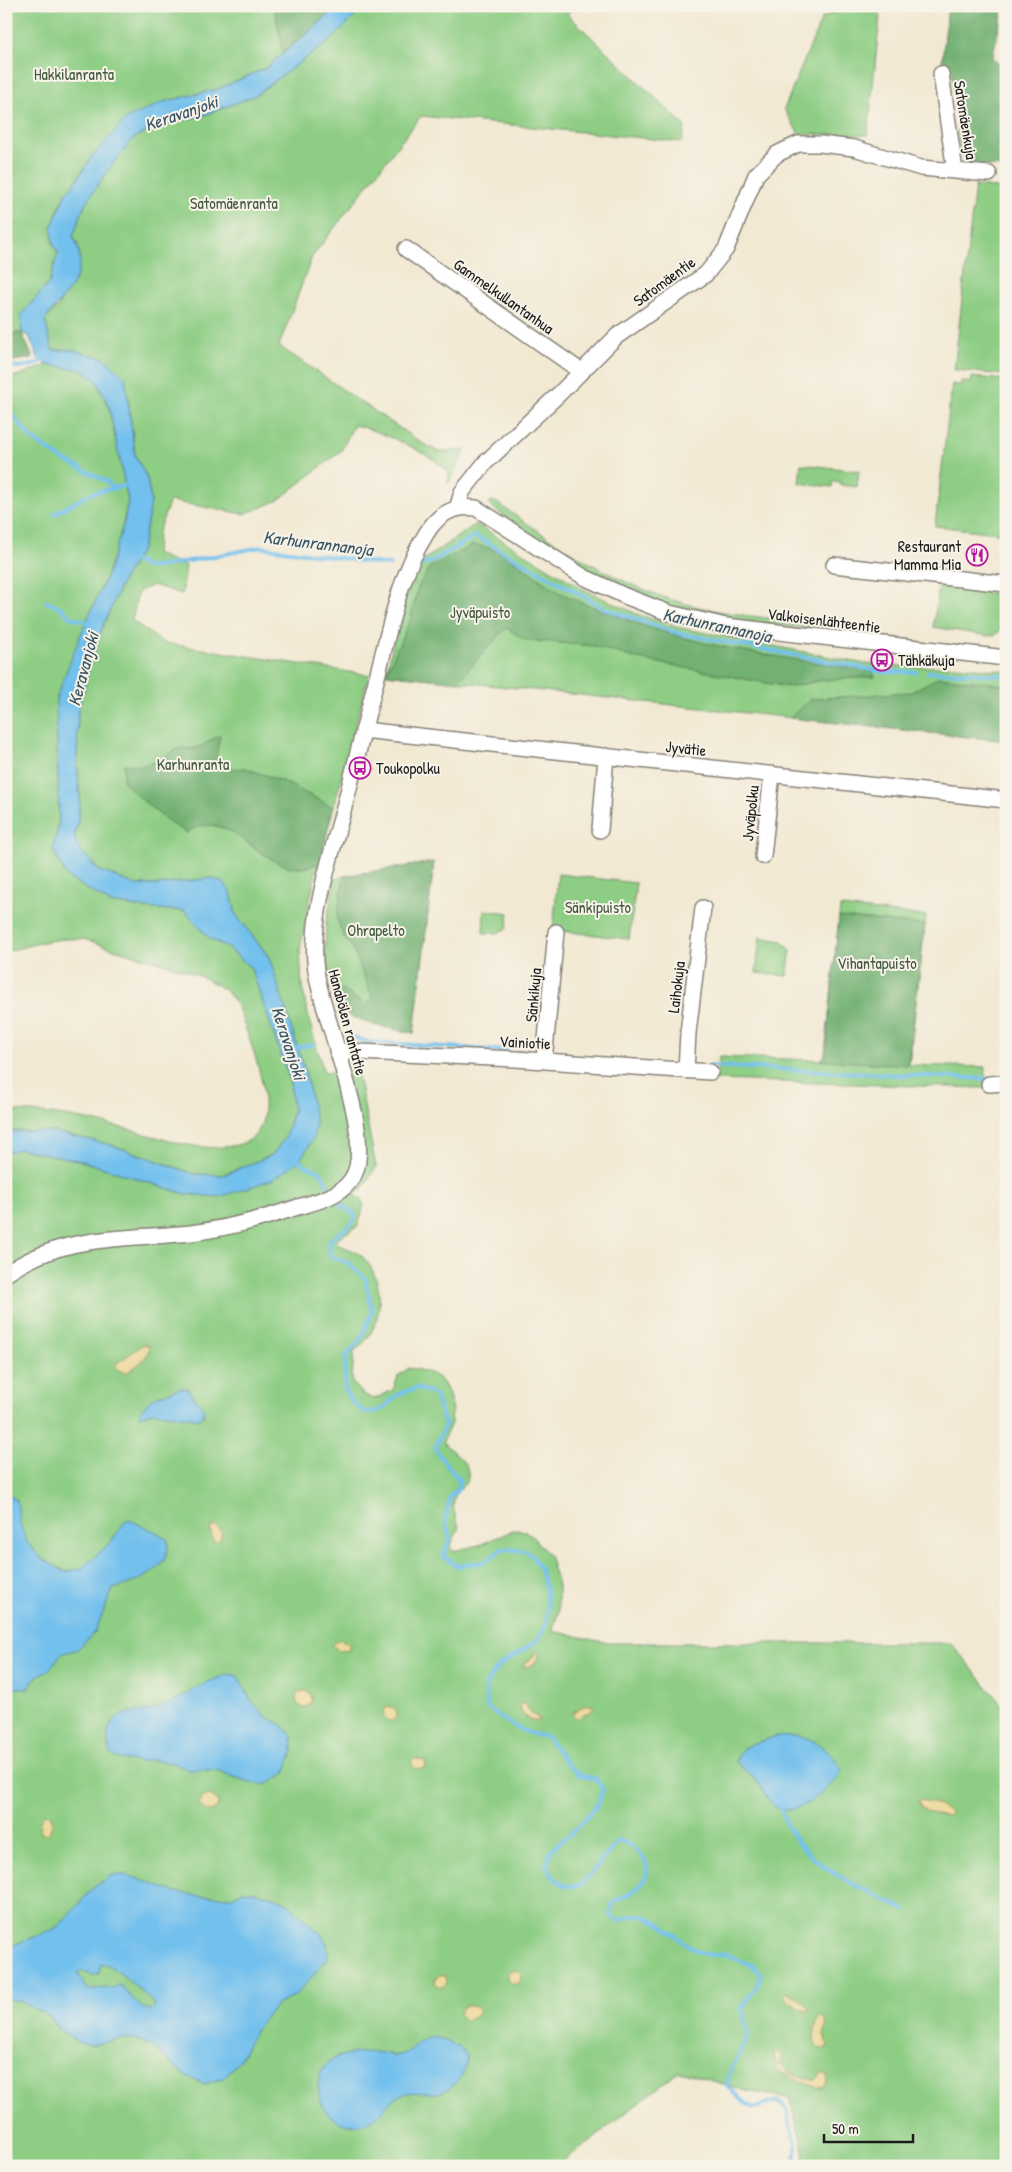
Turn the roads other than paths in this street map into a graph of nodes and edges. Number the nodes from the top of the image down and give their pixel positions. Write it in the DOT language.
graph roads {
  1 [pos="941,74"];
  2 [pos="956,171"];
  3 [pos="989,174"];
  4 [pos="406,249"];
  5 [pos="582,372"];
  6 [pos="457,509"];
  7 [pos="834,565"];
  8 [pos="1006,584"];
  9 [pos="1006,658"];
  10 [pos="363,730"];
  11 [pos="606,756"];
  12 [pos="772,774"];
  13 [pos="1006,800"];
  14 [pos="600,830"];
  15 [pos="763,856"];
  16 [pos="703,908"];
  17 [pos="556,932"];
  18 [pos="337,1051"];
  19 [pos="544,1060"];
  20 [pos="686,1070"];
  21 [pos="710,1072"];
  22 [pos="1006,1083"];
  23 [pos="989,1084"];
  24 [pos="6,1274"];
  1 -- 2 [label="street, Satomäenkuja"];
  2 -- 3 [label="street, Satomäentie"];
  2 -- 5 [label="street, Satomäentie"];
  4 -- 5 [label="street, Gammelkullantanhua"];
  5 -- 6 [label="street, Satomäentie"];
  6 -- 9 [label="street, Valkoisenlähteentie"];
  6 -- 10 [label="street, Hanabölen rantatie"];
  7 -- 8 [label="street"];
  10 -- 11 [label="street, Jyvätie"];
  10 -- 18 [label="street, Hanabölen rantatie"];
  11 -- 12 [label="street, Jyvätie"];
  11 -- 14 [label="street"];
  12 -- 13 [label="street, Jyvätie"];
  12 -- 15 [label="street, Jyväpolku"];
  16 -- 20 [label="street, Laihokuja"];
  17 -- 19 [label="street, Sänkikuja"];
  18 -- 19 [label="street, Vainiotie"];
  18 -- 24 [label="street, Hanabölen rantatie"];
  19 -- 20 [label="street, Vainiotie"];
  20 -- 21 [label="street, Vainiotie"];
  22 -- 23 [label="street"];
}
